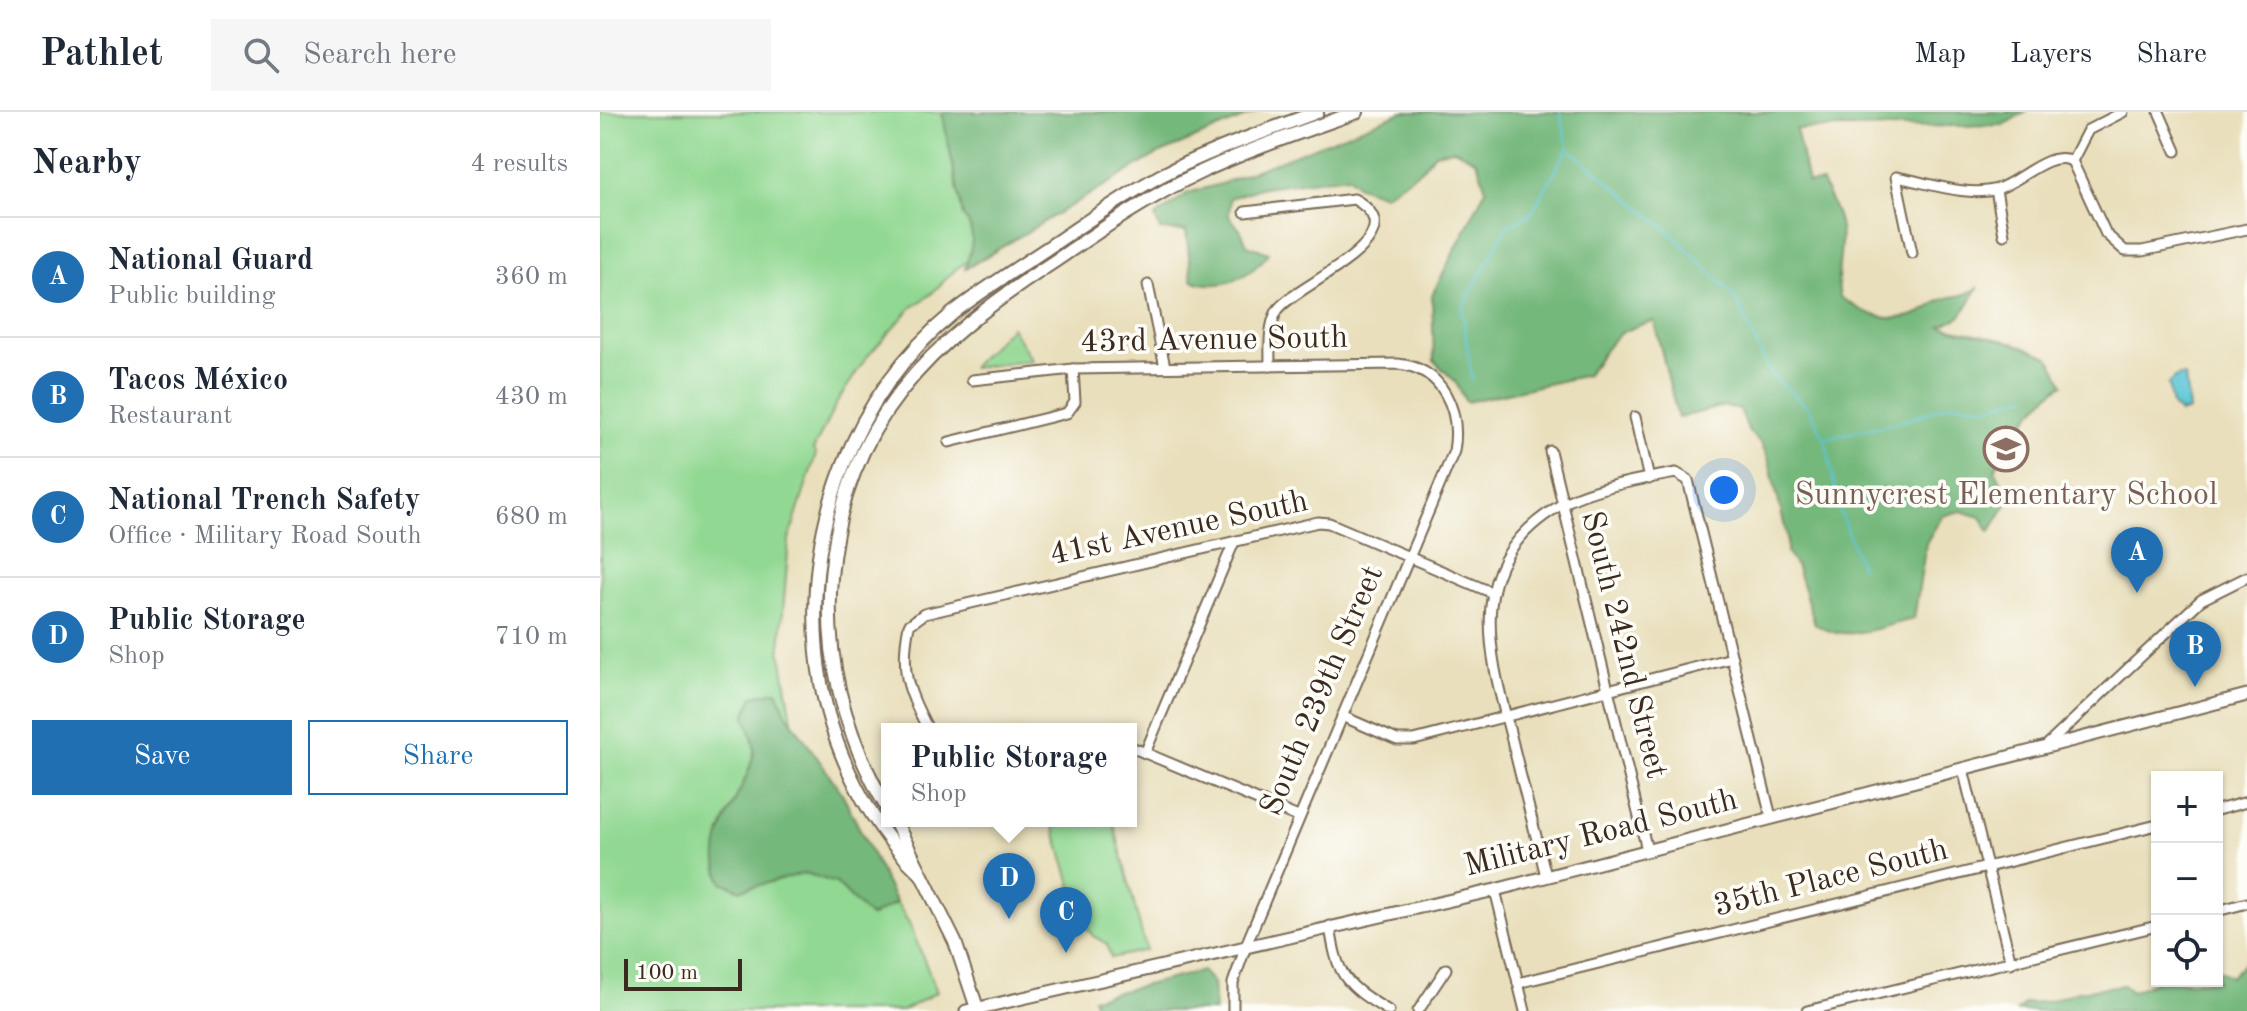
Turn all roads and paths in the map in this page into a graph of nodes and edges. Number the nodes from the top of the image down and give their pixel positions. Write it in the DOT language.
graph roads {
  1 [pos="1317,112"];
  2 [pos="1357,112"];
  3 [pos="2123,112"];
  4 [pos="2159,112"];
  5 [pos="2176,151"];
  6 [pos="2072,161"];
  7 [pos="1996,190"];
  8 [pos="1245,212"];
  9 [pos="2247,229"];
  10 [pos="2004,235"];
  11 [pos="1912,253"];
  12 [pos="1148,285"];
  13 [pos="1270,366"];
  14 [pos="1165,367"];
  15 [pos="1073,369"];
  16 [pos="972,380"];
  17 [pos="1446,393"];
  18 [pos="1635,417"];
  19 [pos="949,442"];
  20 [pos="1550,451"];
  21 [pos="1649,479"];
  22 [pos="1562,504"];
  23 [pos="1234,542"];
  24 [pos="1407,557"];
  25 [pos="2247,577"];
  26 [pos="1493,593"];
  27 [pos="1732,658"];
  28 [pos="1607,690"];
  29 [pos="2247,695"];
  30 [pos="1505,715"];
  31 [pos="1342,716"];
  32 [pos="925,723"];
  33 [pos="2044,747"];
  34 [pos="1137,750"];
  35 [pos="1145,753"];
  36 [pos="1963,769"];
  37 [pos="881,797"];
  38 [pos="2247,802"];
  39 [pos="2223,808"];
  40 [pos="1298,817"];
  41 [pos="1771,817"];
  42 [pos="881,825"];
  43 [pos="2151,826"];
  44 [pos="882,827"];
  45 [pos="898,827"];
  46 [pos="1647,850"];
  47 [pos="1987,867"];
  48 [pos="920,873"];
  49 [pos="1546,876"];
  50 [pos="1495,890"];
  51 [pos="2247,903"];
  52 [pos="2223,909"];
  53 [pos="1330,926"];
  54 [pos="2151,928"];
  55 [pos="1246,945"];
  56 [pos="2011,963"];
  57 [pos="1446,969"];
  58 [pos="1518,983"];
  59 [pos="974,1010"];
  60 [pos="1233,1011"];
  61 [pos="1389,1011"];
  62 [pos="1418,1011"];
  63 [pos="1525,1011"];
  64 [pos="1807,1011"];
  1 -- 42 [label="highway"];
  2 -- 37 [label="highway"];
  3 -- 6 [label="street"];
  4 -- 5 [label="street"];
  6 -- 7 [label="street"];
  6 -- 9 [label="street"];
  7 -- 10 [label="street"];
  7 -- 11 [label="street"];
  8 -- 13 [label="street"];
  12 -- 14 [label="street"];
  13 -- 14 [label="street, 43rd Avenue South"];
  13 -- 17 [label="street, 43rd Avenue South"];
  14 -- 15 [label="street, 43rd Avenue South"];
  15 -- 16 [label="street, 43rd Avenue South"];
  15 -- 19 [label="street"];
  17 -- 24 [label="street, South 239th Street"];
  18 -- 21 [label="street"];
  20 -- 22 [label="street, South 242nd Street"];
  21 -- 22 [label="street"];
  21 -- 27 [label="street"];
  22 -- 26 [label="street"];
  22 -- 28 [label="street, South 242nd Street"];
  23 -- 24 [label="street, 41st Avenue South"];
  23 -- 32 [label="street, 41st Avenue South"];
  23 -- 35 [label="street"];
  24 -- 26 [label="street, 41st Avenue South"];
  24 -- 31 [label="street, South 239th Street"];
  25 -- 33 [label="street"];
  26 -- 30 [label="street"];
  27 -- 28 [label="street"];
  27 -- 41 [label="street"];
  28 -- 30 [label="street"];
  28 -- 46 [label="street, South 242nd Street"];
  29 -- 33 [label="main road, Military Road South"];
  30 -- 31 [label="street"];
  30 -- 49 [label="street"];
  31 -- 40 [label="street, South 239th Street"];
  33 -- 36 [label="main road, Military Road South"];
  34 -- 35 [label="street"];
  35 -- 40 [label="street"];
  36 -- 41 [label="main road, Military Road South"];
  36 -- 47 [label="street"];
  38 -- 39 [label="street"];
  40 -- 55 [label="street, South 239th Street"];
  41 -- 46 [label="main road, Military Road South"];
  43 -- 47 [label="street, 35th Place South"];
  44 -- 48 [label="highway"];
  45 -- 48 [label="highway"];
  46 -- 49 [label="main road, Military Road South"];
  47 -- 56 [label="street"];
  47 -- 58 [label="street, 35th Place South"];
  48 -- 59 [label="highway"];
  49 -- 50 [label="main road, Military Road South"];
  50 -- 53 [label="main road, Military Road South"];
  50 -- 58 [label="street"];
  51 -- 52 [label="street"];
  53 -- 55 [label="main road, Military Road South"];
  53 -- 61 [label="street"];
  54 -- 56 [label="street"];
  55 -- 59 [label="main road, Military Road South"];
  55 -- 60 [label="street, South 239th Street"];
  56 -- 64 [label="street"];
  57 -- 62 [label="street"];
  58 -- 63 [label="street"];
}
